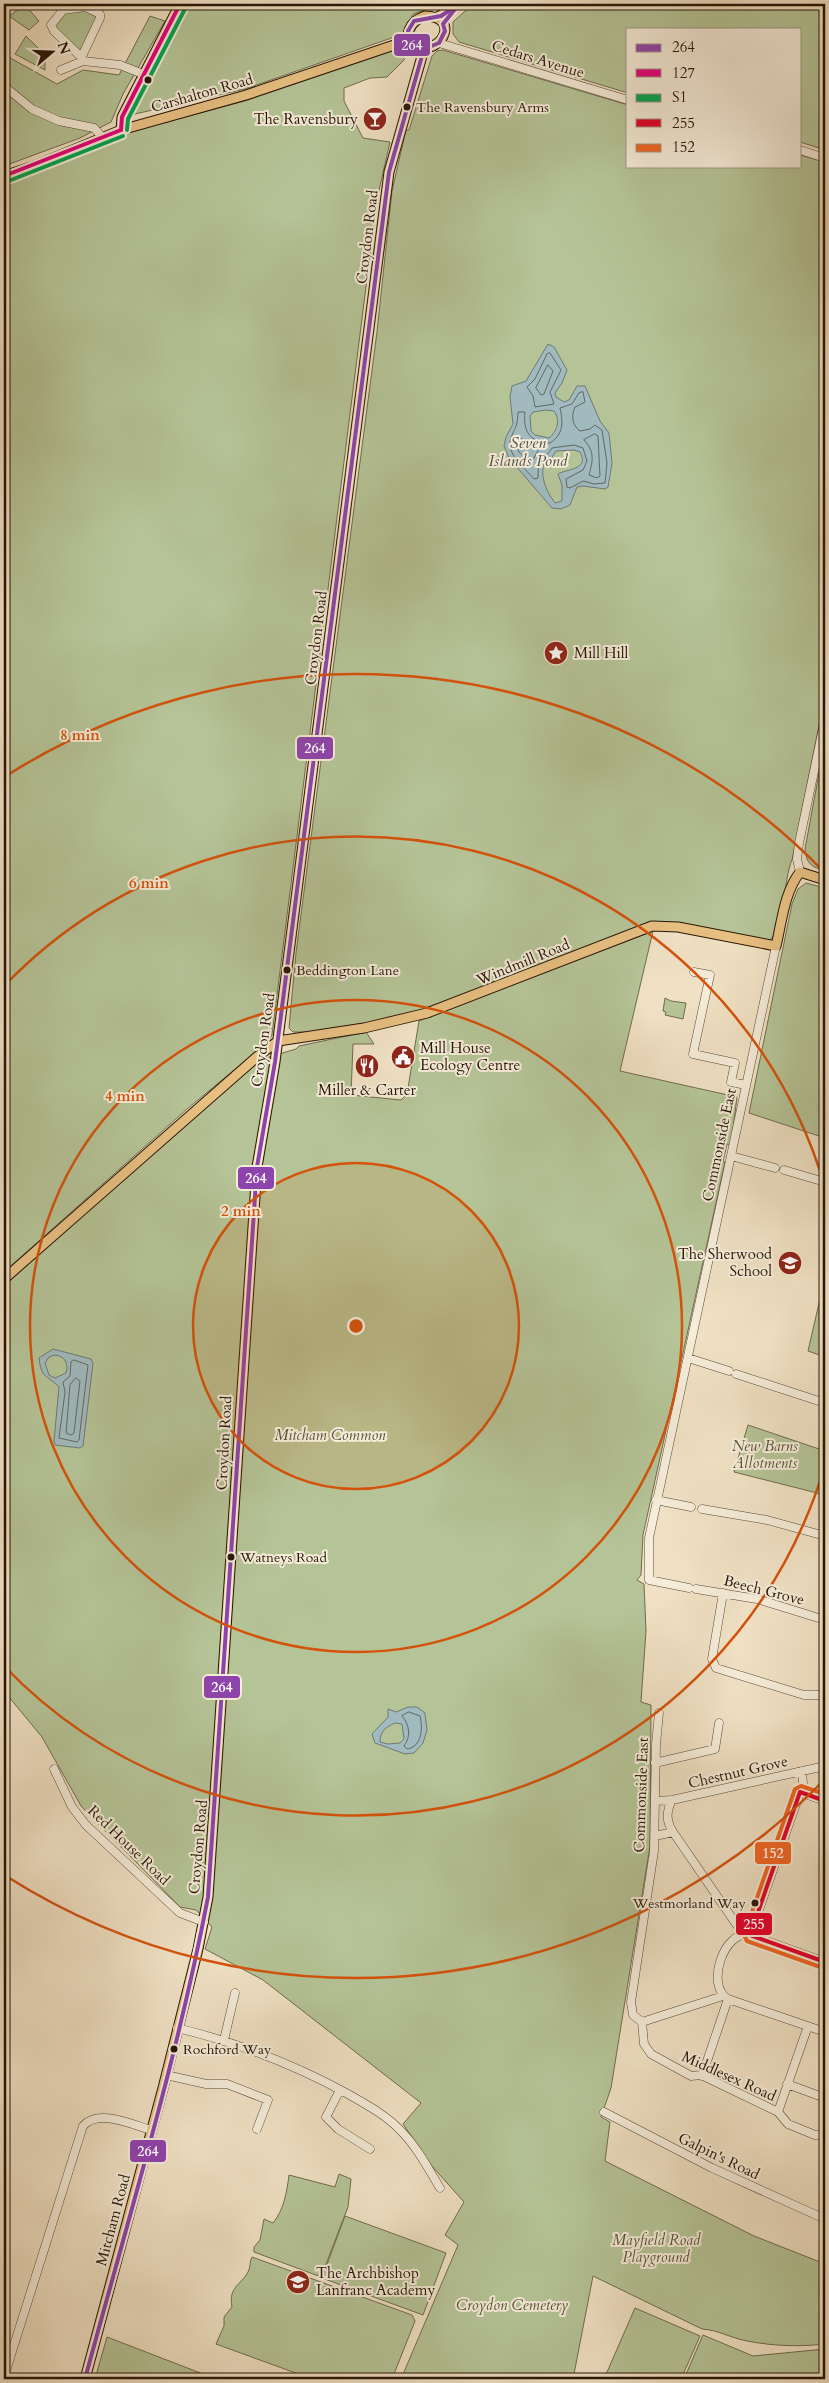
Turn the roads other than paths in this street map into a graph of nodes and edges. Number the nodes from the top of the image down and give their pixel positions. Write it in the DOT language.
graph roads {
  1 [pos="180,4"];
  2 [pos="458,4"];
  3 [pos="440,21"];
  4 [pos="409,40"];
  5 [pos="439,43"];
  6 [pos="424,50"];
  7 [pos="82,58"];
  8 [pos="61,70"];
  9 [pos="143,74"];
  10 [pos="4,86"];
  11 [pos="626,99"];
  12 [pos="121,130"];
  13 [pos="102,137"];
  14 [pos="802,151"];
  15 [pos="825,158"];
  16 [pos="4,176"];
  17 [pos="825,719"];
  18 [pos="800,872"];
  19 [pos="825,880"];
  20 [pos="776,946"];
  21 [pos="694,972"];
  22 [pos="278,1041"];
  23 [pos="746,1086"];
  24 [pos="731,1156"];
  25 [pos="775,1168"];
  26 [pos="784,1170"];
  27 [pos="825,1182"];
  28 [pos="4,1279"];
  29 [pos="688,1358"];
  30 [pos="825,1403"];
  31 [pos="656,1500"];
  32 [pos="691,1507"];
  33 [pos="702,1509"];
  34 [pos="825,1536"];
  35 [pos="650,1580"];
  36 [pos="723,1593"];
  37 [pos="825,1620"];
  38 [pos="825,1695"];
  39 [pos="659,1713"];
  40 [pos="719,1723"];
  41 [pos="655,1763"];
  42 [pos="825,1766"];
  43 [pos="54,1769"];
  44 [pos="802,1771"];
  45 [pos="800,1792"];
  46 [pos="672,1800"];
  47 [pos="656,1801"];
  48 [pos="825,1801"];
  49 [pos="673,1832"];
  50 [pos="655,1836"];
  51 [pos="204,1922"];
  52 [pos="747,1935"];
  53 [pos="825,1962"];
  54 [pos="235,1993"];
  55 [pos="725,1997"];
  56 [pos="642,2022"];
  57 [pos="808,2026"];
  58 [pos="177,2028"];
  59 [pos="825,2032"];
  60 [pos="224,2040"];
  61 [pos="166,2075"];
  62 [pos="702,2076"];
  63 [pos="787,2084"];
  64 [pos="340,2090"];
  65 [pos="825,2098"];
  66 [pos="604,2112"];
  67 [pos="778,2112"];
  68 [pos="257,2129"];
  69 [pos="151,2130"];
  70 [pos="825,2135"];
  71 [pos="370,2149"];
  72 [pos="440,2188"];
  73 [pos="825,2219"];
  74 [pos="4,2377"];
  75 [pos="84,2379"];
  1 -- 9 [label="main road"];
  2 -- 3 [label="main road"];
  3 -- 4 [label="main road"];
  3 -- 5 [label="main road"];
  4 -- 6 [label="main road"];
  4 -- 12 [label="main road, Carshalton Road"];
  5 -- 6 [label="main road"];
  5 -- 11 [label="street, Cedars Avenue"];
  6 -- 22 [label="main road, Croydon Road"];
  7 -- 7 [label="street"];
  7 -- 8 [label="street"];
  7 -- 9 [label="street"];
  9 -- 12 [label="main road"];
  10 -- 13 [label="street"];
  12 -- 13 [label="main road, Carshalton Road"];
  13 -- 16 [label="main road, Carshalton Road"];
  14 -- 15 [label="street"];
  17 -- 18 [label="street"];
  18 -- 19 [label="main road"];
  18 -- 20 [label="main road, Commonside East"];
  20 -- 22 [label="main road, Windmill Road"];
  20 -- 23 [label="street, Commonside East"];
  21 -- 23 [label="street"];
  22 -- 28 [label="main road"];
  22 -- 51 [label="main road, Croydon Road"];
  23 -- 24 [label="street, Commonside East"];
  24 -- 25 [label="street"];
  24 -- 29 [label="street, Commonside East"];
  26 -- 27 [label="street"];
  29 -- 30 [label="street"];
  29 -- 31 [label="street, Commonside East"];
  31 -- 32 [label="street"];
  31 -- 35 [label="street, Commonside East"];
  33 -- 34 [label="street"];
  35 -- 36 [label="street, Beech Grove"];
  36 -- 37 [label="street, Beech Grove"];
  36 -- 38 [label="street"];
  39 -- 41 [label="street, Commonside East"];
  40 -- 41 [label="street"];
  41 -- 47 [label="street, Commonside East"];
  42 -- 44 [label="street, Chestnut Grove"];
  43 -- 51 [label="street, Red House Road"];
  44 -- 45 [label="street"];
  44 -- 46 [label="street, Chestnut Grove"];
  45 -- 48 [label="street"];
  45 -- 52 [label="street"];
  46 -- 47 [label="street, Chestnut Grove"];
  46 -- 49 [label="street"];
  47 -- 50 [label="street, Commonside East"];
  49 -- 50 [label="street"];
  49 -- 52 [label="street"];
  50 -- 56 [label="street, Commonside East"];
  51 -- 58 [label="main road, Mitcham Road"];
  52 -- 53 [label="street"];
  52 -- 55 [label="street"];
  54 -- 60 [label="street"];
  55 -- 56 [label="street"];
  55 -- 57 [label="street"];
  55 -- 62 [label="street"];
  56 -- 62 [label="street, Middlesex Road"];
  57 -- 59 [label="street"];
  57 -- 63 [label="street"];
  58 -- 60 [label="street"];
  58 -- 61 [label="main road, Mitcham Road"];
  60 -- 64 [label="street"];
  61 -- 68 [label="street"];
  61 -- 69 [label="main road, Mitcham Road"];
  62 -- 67 [label="street, Middlesex Road"];
  63 -- 65 [label="street"];
  63 -- 67 [label="street"];
  64 -- 71 [label="street"];
  64 -- 72 [label="street"];
  66 -- 73 [label="street, Galpin's Road"];
  67 -- 70 [label="street, Middlesex Road"];
  69 -- 74 [label="street"];
  69 -- 75 [label="main road, Mitcham Road"];
}
